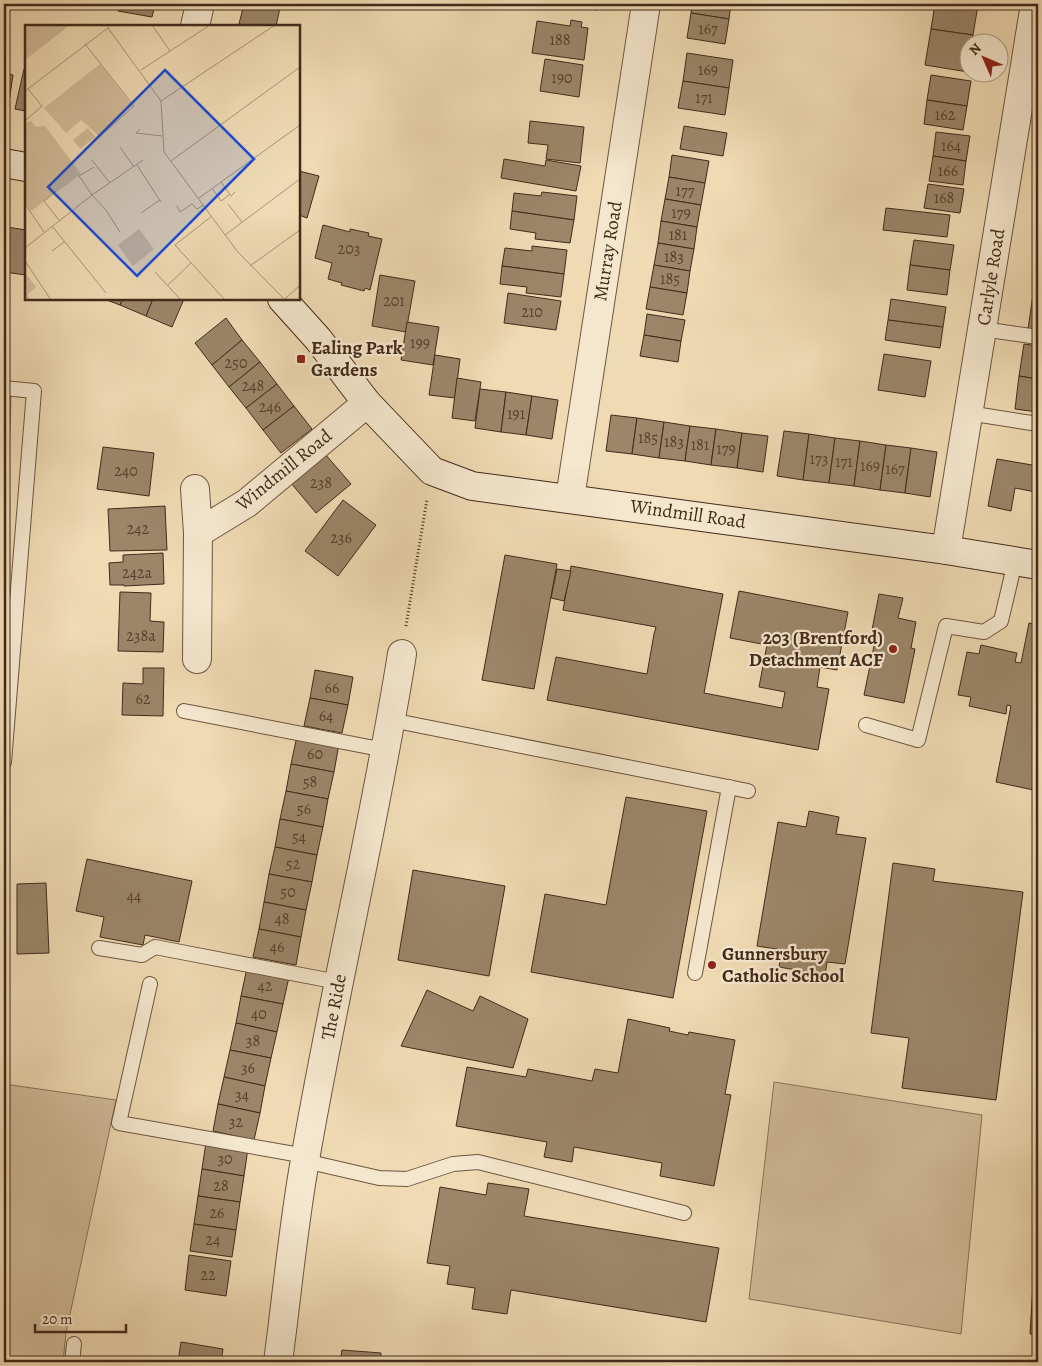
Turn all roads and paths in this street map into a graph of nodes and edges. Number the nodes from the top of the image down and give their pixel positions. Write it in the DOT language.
graph roads {
  1 [pos="200,4"];
  2 [pos="646,4"];
  3 [pos="1035,4"];
  4 [pos="195,25"];
  5 [pos="4,163"];
  6 [pos="25,167"];
  7 [pos="283,300"];
  8 [pos="982,329"];
  9 [pos="1038,337"];
  10 [pos="4,388"];
  11 [pos="367,403"];
  12 [pos="968,414"];
  13 [pos="1038,424"];
  14 [pos="432,471"];
  15 [pos="195,489"];
  16 [pos="570,498"];
  17 [pos="198,533"];
  18 [pos="946,550"];
  19 [pos="1027,564"];
  20 [pos="402,654"];
  21 [pos="197,659"];
  22 [pos="184,711"];
  23 [pos="391,720"];
  24 [pos="866,726"];
  25 [pos="385,750"];
  26 [pos="4,762"];
  27 [pos="729,786"];
  28 [pos="748,790"];
  29 [pos="99,948"];
  30 [pos="695,973"];
  31 [pos="338,982"];
  32 [pos="150,984"];
  33 [pos="305,1158"];
  34 [pos="684,1213"];
  35 [pos="74,1344"];
  36 [pos="72,1362"];
  37 [pos="278,1362"];
  1 -- 4 [label="street"];
  2 -- 16 [label="street, Murray Road"];
  3 -- 8 [label="street, Carlyle Road"];
  5 -- 6 [label="street"];
  7 -- 11 [label="street, Windmill Road"];
  8 -- 9 [label="lane"];
  8 -- 12 [label="street, Carlyle Road"];
  10 -- 26 [label="lane"];
  11 -- 14 [label="street, Windmill Road"];
  11 -- 17 [label="street, Windmill Road"];
  12 -- 13 [label="lane"];
  12 -- 18 [label="street, Carlyle Road"];
  14 -- 16 [label="street, Windmill Road"];
  14 -- 20 [label="path"];
  15 -- 17 [label="street"];
  16 -- 18 [label="street, Windmill Road"];
  17 -- 21 [label="street"];
  18 -- 19 [label="street, Windmill Road"];
  19 -- 24 [label="lane"];
  20 -- 23 [label="street, The Ride"];
  22 -- 25 [label="lane"];
  23 -- 25 [label="street, The Ride"];
  23 -- 27 [label="lane"];
  25 -- 31 [label="street, The Ride"];
  27 -- 28 [label="lane"];
  27 -- 30 [label="lane"];
  29 -- 31 [label="lane"];
  31 -- 33 [label="street, The Ride"];
  32 -- 33 [label="lane"];
  33 -- 34 [label="lane"];
  33 -- 37 [label="street, The Ride"];
  35 -- 36 [label="lane"];
}
